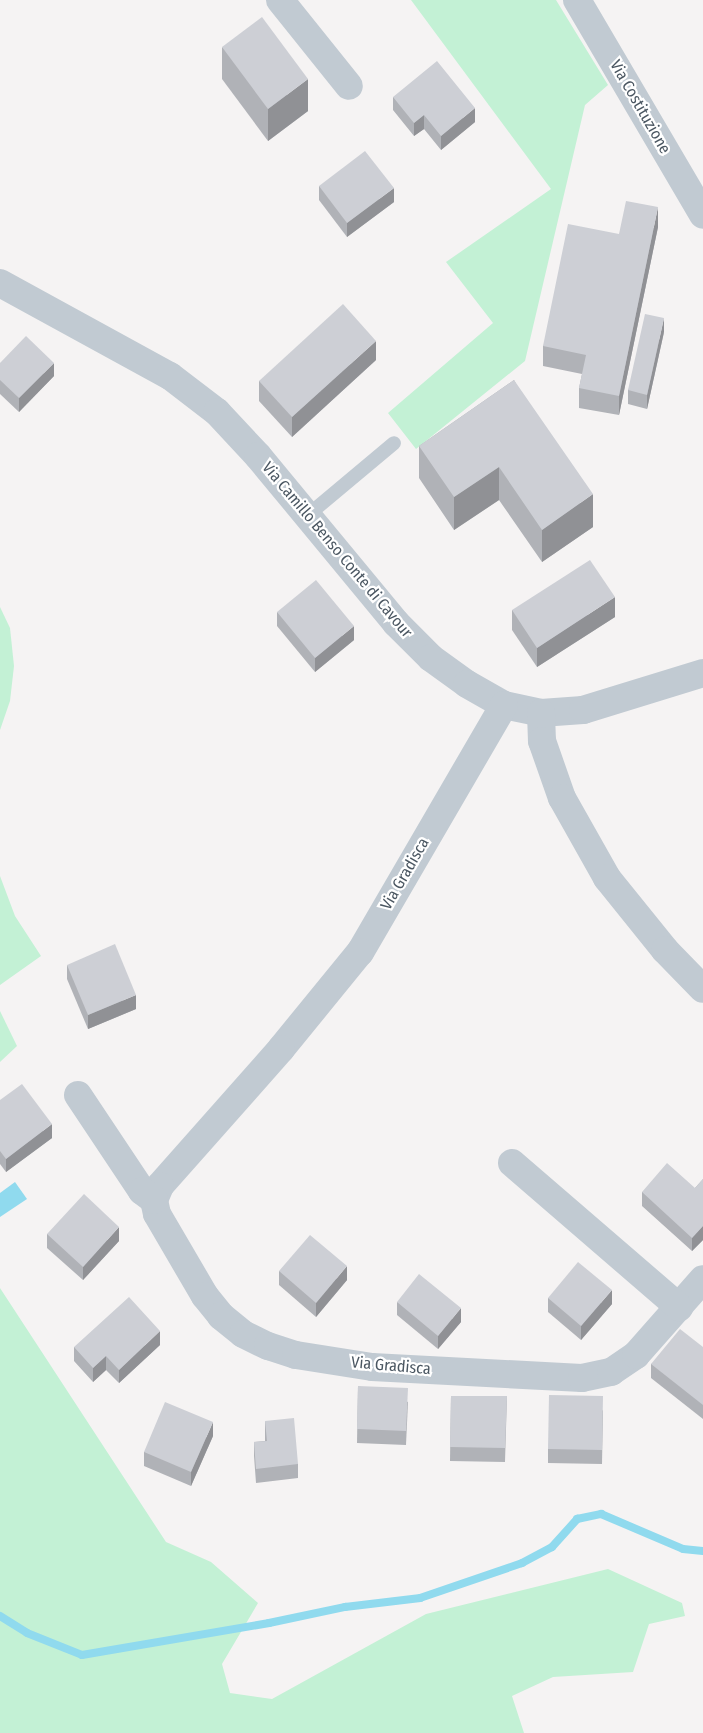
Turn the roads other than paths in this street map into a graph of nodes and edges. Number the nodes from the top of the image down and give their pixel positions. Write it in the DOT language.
graph roads {
  1 [pos="280,0"];
  2 [pos="577,0"];
  3 [pos="349,86"];
  4 [pos="703,215"];
  5 [pos="0,283"];
  6 [pos="394,443"];
  7 [pos="308,515"];
  8 [pos="703,673"];
  9 [pos="504,705"];
  10 [pos="540,713"];
  11 [pos="703,989"];
  12 [pos="78,1095"];
  13 [pos="512,1163"];
  14 [pos="154,1200"];
  15 [pos="703,1279"];
  16 [pos="679,1306"];
  1 -- 3 [label="street"];
  2 -- 4 [label="street, Via Costituzione"];
  5 -- 7 [label="street, Via Camillo Benso Conte di Cavour"];
  6 -- 7 [label="lane"];
  7 -- 9 [label="street, Via Camillo Benso Conte di Cavour"];
  8 -- 10 [label="street, Via Camillo Benso Conte di Cavour"];
  9 -- 10 [label="street, Via Camillo Benso Conte di Cavour"];
  9 -- 14 [label="street, Via Gradisca"];
  10 -- 11 [label="street"];
  12 -- 14 [label="street, Via Gradisca"];
  13 -- 16 [label="street"];
  14 -- 16 [label="street, Via Gradisca"];
  15 -- 16 [label="street, Via Gradisca"];
}
